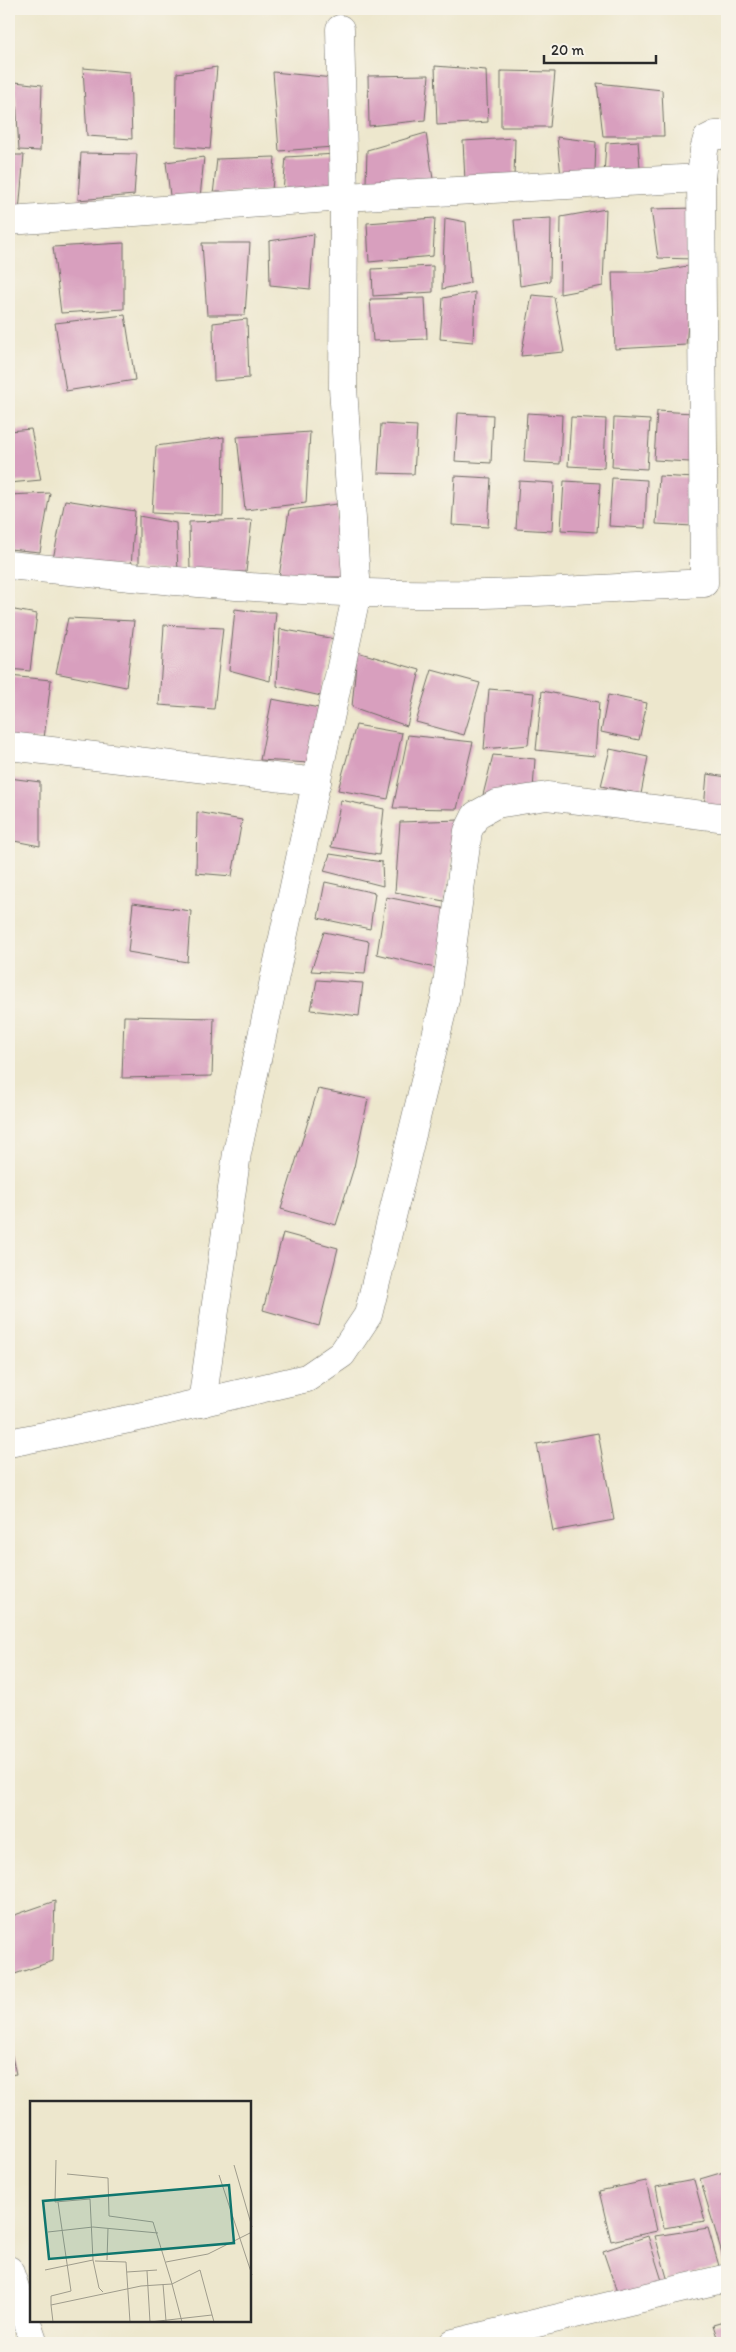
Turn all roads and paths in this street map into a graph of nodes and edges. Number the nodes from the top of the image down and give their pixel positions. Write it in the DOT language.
graph roads {
  1 [pos="340,29"];
  2 [pos="727,135"];
  3 [pos="701,178"];
  4 [pos="344,197"];
  5 [pos="9,221"];
  6 [pos="9,565"];
  7 [pos="357,592"];
  8 [pos="9,746"];
  9 [pos="317,782"];
  10 [pos="727,818"];
  11 [pos="202,1402"];
  12 [pos="9,1443"];
  13 [pos="9,2270"];
  14 [pos="727,2278"];
  15 [pos="514,2337"];
  16 [pos="34,2343"];
  17 [pos="453,2343"];
  1 -- 4 [label="street"];
  2 -- 3 [label="street"];
  3 -- 4 [label="street"];
  3 -- 7 [label="street"];
  4 -- 5 [label="street"];
  4 -- 7 [label="street"];
  6 -- 7 [label="street"];
  7 -- 9 [label="street"];
  8 -- 9 [label="street"];
  9 -- 11 [label="street"];
  10 -- 11 [label="street"];
  11 -- 12 [label="street"];
  13 -- 16 [label="street"];
  14 -- 15 [label="street"];
  15 -- 17 [label="street"];
}
